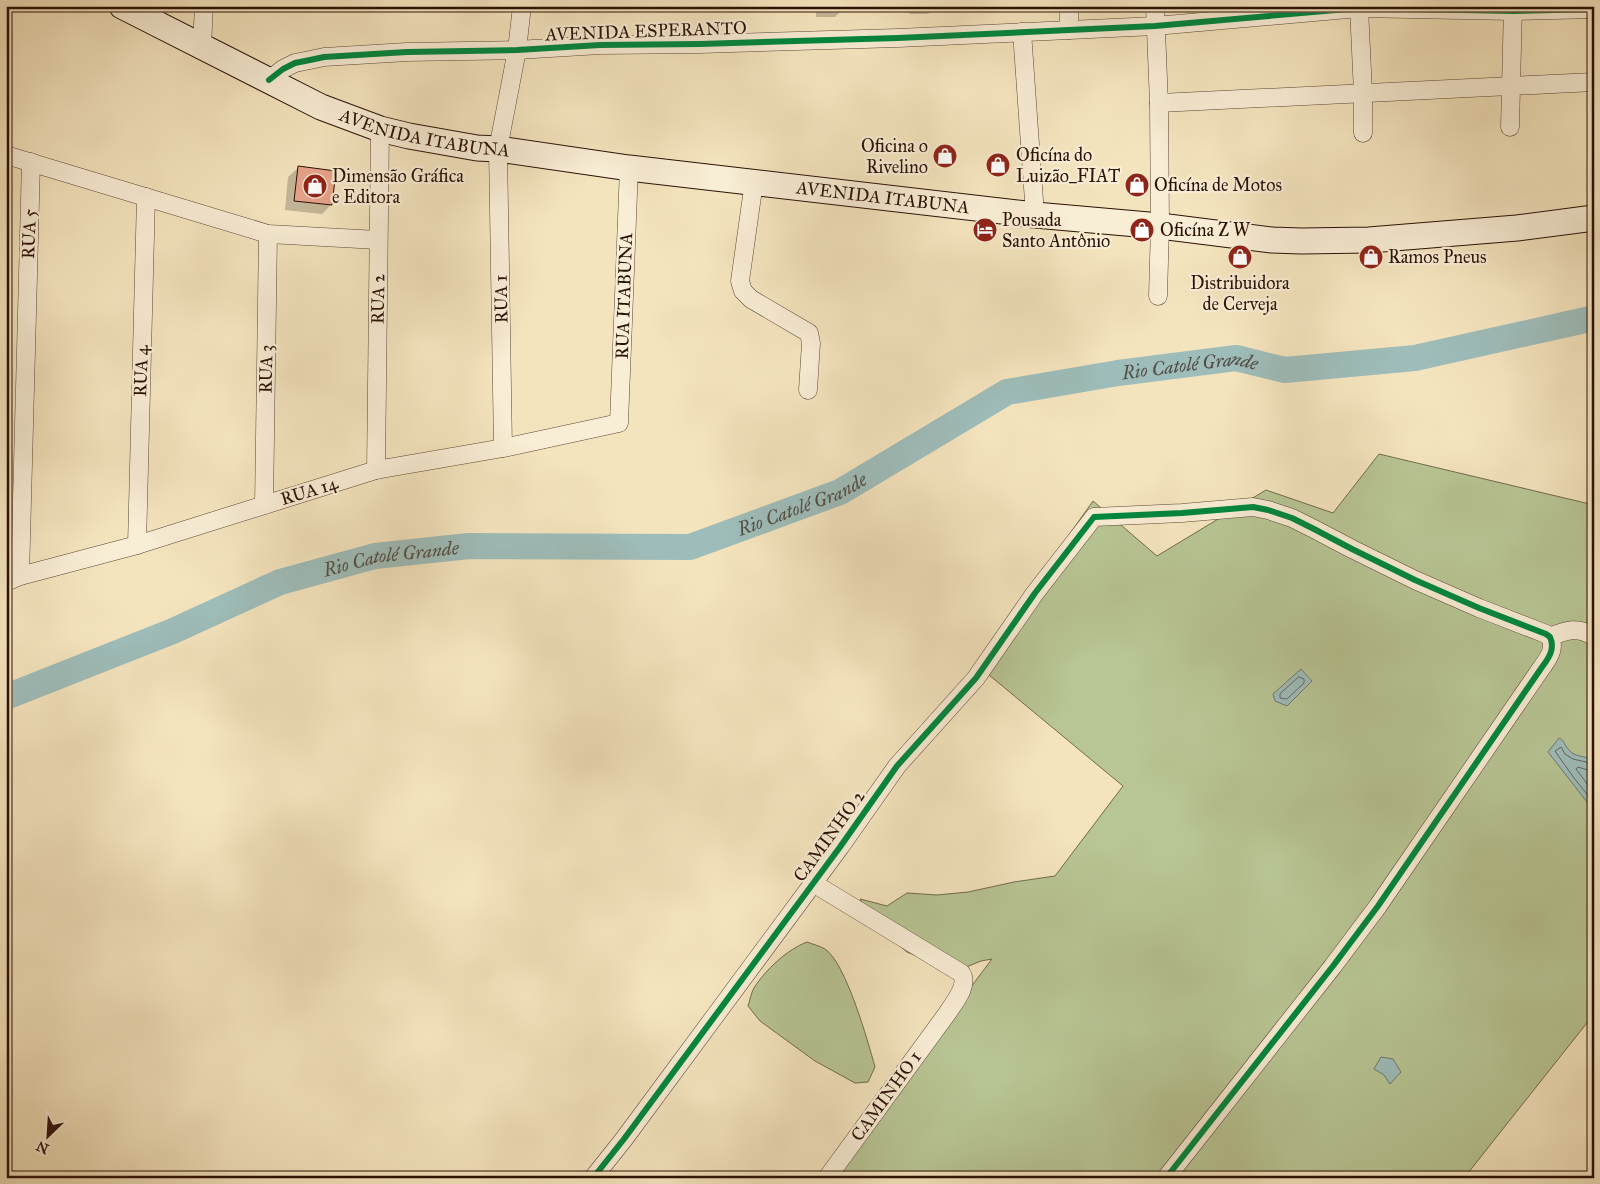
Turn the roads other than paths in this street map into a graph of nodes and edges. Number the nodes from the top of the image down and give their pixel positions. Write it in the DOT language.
graph roads {
  1 [pos="122,6"];
  2 [pos="204,6"];
  3 [pos="522,6"];
  4 [pos="1069,6"];
  5 [pos="1155,6"];
  6 [pos="1359,8"];
  7 [pos="1513,8"];
  8 [pos="1594,10"];
  9 [pos="1155,26"];
  10 [pos="1069,30"];
  11 [pos="1022,32"];
  12 [pos="202,46"];
  13 [pos="517,50"];
  14 [pos="269,80"];
  15 [pos="1594,82"];
  16 [pos="1512,85"];
  17 [pos="1363,92"];
  18 [pos="1159,103"];
  19 [pos="1510,127"];
  20 [pos="380,128"];
  21 [pos="1363,133"];
  22 [pos="498,149"];
  23 [pos="6,155"];
  24 [pos="31,162"];
  25 [pos="629,168"];
  26 [pos="754,182"];
  27 [pos="146,197"];
  28 [pos="1035,215"];
  29 [pos="1594,218"];
  30 [pos="1160,226"];
  31 [pos="268,234"];
  32 [pos="378,240"];
  33 [pos="1158,296"];
  34 [pos="808,390"];
  35 [pos="619,423"];
  36 [pos="503,448"];
  37 [pos="376,470"];
  38 [pos="264,505"];
  39 [pos="137,545"];
  40 [pos="13,579"];
  41 [pos="1550,637"];
  42 [pos="1594,638"];
  43 [pos="813,883"];
  44 [pos="593,1178"];
  45 [pos="827,1178"];
  46 [pos="1166,1178"];
  1 -- 12 [label="main road, AVENIDA ITABUNA"];
  2 -- 12 [label="street"];
  3 -- 13 [label="street, RUA 1"];
  4 -- 10 [label="street"];
  5 -- 9 [label="street"];
  6 -- 7 [label="street, AVENIDA ESPERANTO"];
  6 -- 9 [label="street, AVENIDA ESPERANTO"];
  6 -- 17 [label="street"];
  7 -- 8 [label="street"];
  7 -- 16 [label="street"];
  9 -- 10 [label="street, AVENIDA ESPERANTO"];
  9 -- 18 [label="street"];
  10 -- 11 [label="street, AVENIDA ESPERANTO"];
  11 -- 13 [label="street, AVENIDA ESPERANTO"];
  11 -- 28 [label="street"];
  12 -- 14 [label="main road, AVENIDA ITABUNA"];
  13 -- 14 [label="street, AVENIDA ESPERANTO"];
  13 -- 22 [label="street, RUA 1"];
  14 -- 20 [label="main road, AVENIDA ITABUNA"];
  15 -- 16 [label="street"];
  16 -- 17 [label="street"];
  16 -- 19 [label="street"];
  17 -- 18 [label="street"];
  17 -- 21 [label="street"];
  18 -- 30 [label="street"];
  20 -- 22 [label="main road, AVENIDA ITABUNA"];
  20 -- 32 [label="street, RUA 2"];
  22 -- 25 [label="main road, AVENIDA ITABUNA"];
  22 -- 36 [label="street, RUA 1"];
  23 -- 24 [label="street"];
  24 -- 27 [label="street"];
  24 -- 40 [label="street, RUA 5"];
  25 -- 26 [label="main road, AVENIDA ITABUNA"];
  25 -- 35 [label="street, RUA ITABUNA"];
  26 -- 28 [label="main road, AVENIDA ITABUNA"];
  26 -- 34 [label="street"];
  27 -- 31 [label="street"];
  27 -- 39 [label="street, RUA 4"];
  28 -- 30 [label="main road, AVENIDA ITABUNA"];
  29 -- 30 [label="main road, AVENIDA ITABUNA"];
  30 -- 33 [label="street"];
  31 -- 32 [label="street"];
  31 -- 38 [label="street, RUA 3"];
  32 -- 37 [label="street, RUA 2"];
  35 -- 36 [label="street, RUA 14"];
  36 -- 37 [label="street, RUA 14"];
  37 -- 38 [label="street, RUA 14"];
  38 -- 39 [label="street, RUA 14"];
  39 -- 40 [label="street, RUA 14"];
  41 -- 42 [label="street"];
  41 -- 43 [label="street, CAMINHO 2"];
  41 -- 46 [label="street"];
  43 -- 44 [label="street, CAMINHO 2"];
  43 -- 45 [label="street, CAMINHO 1"];
}
